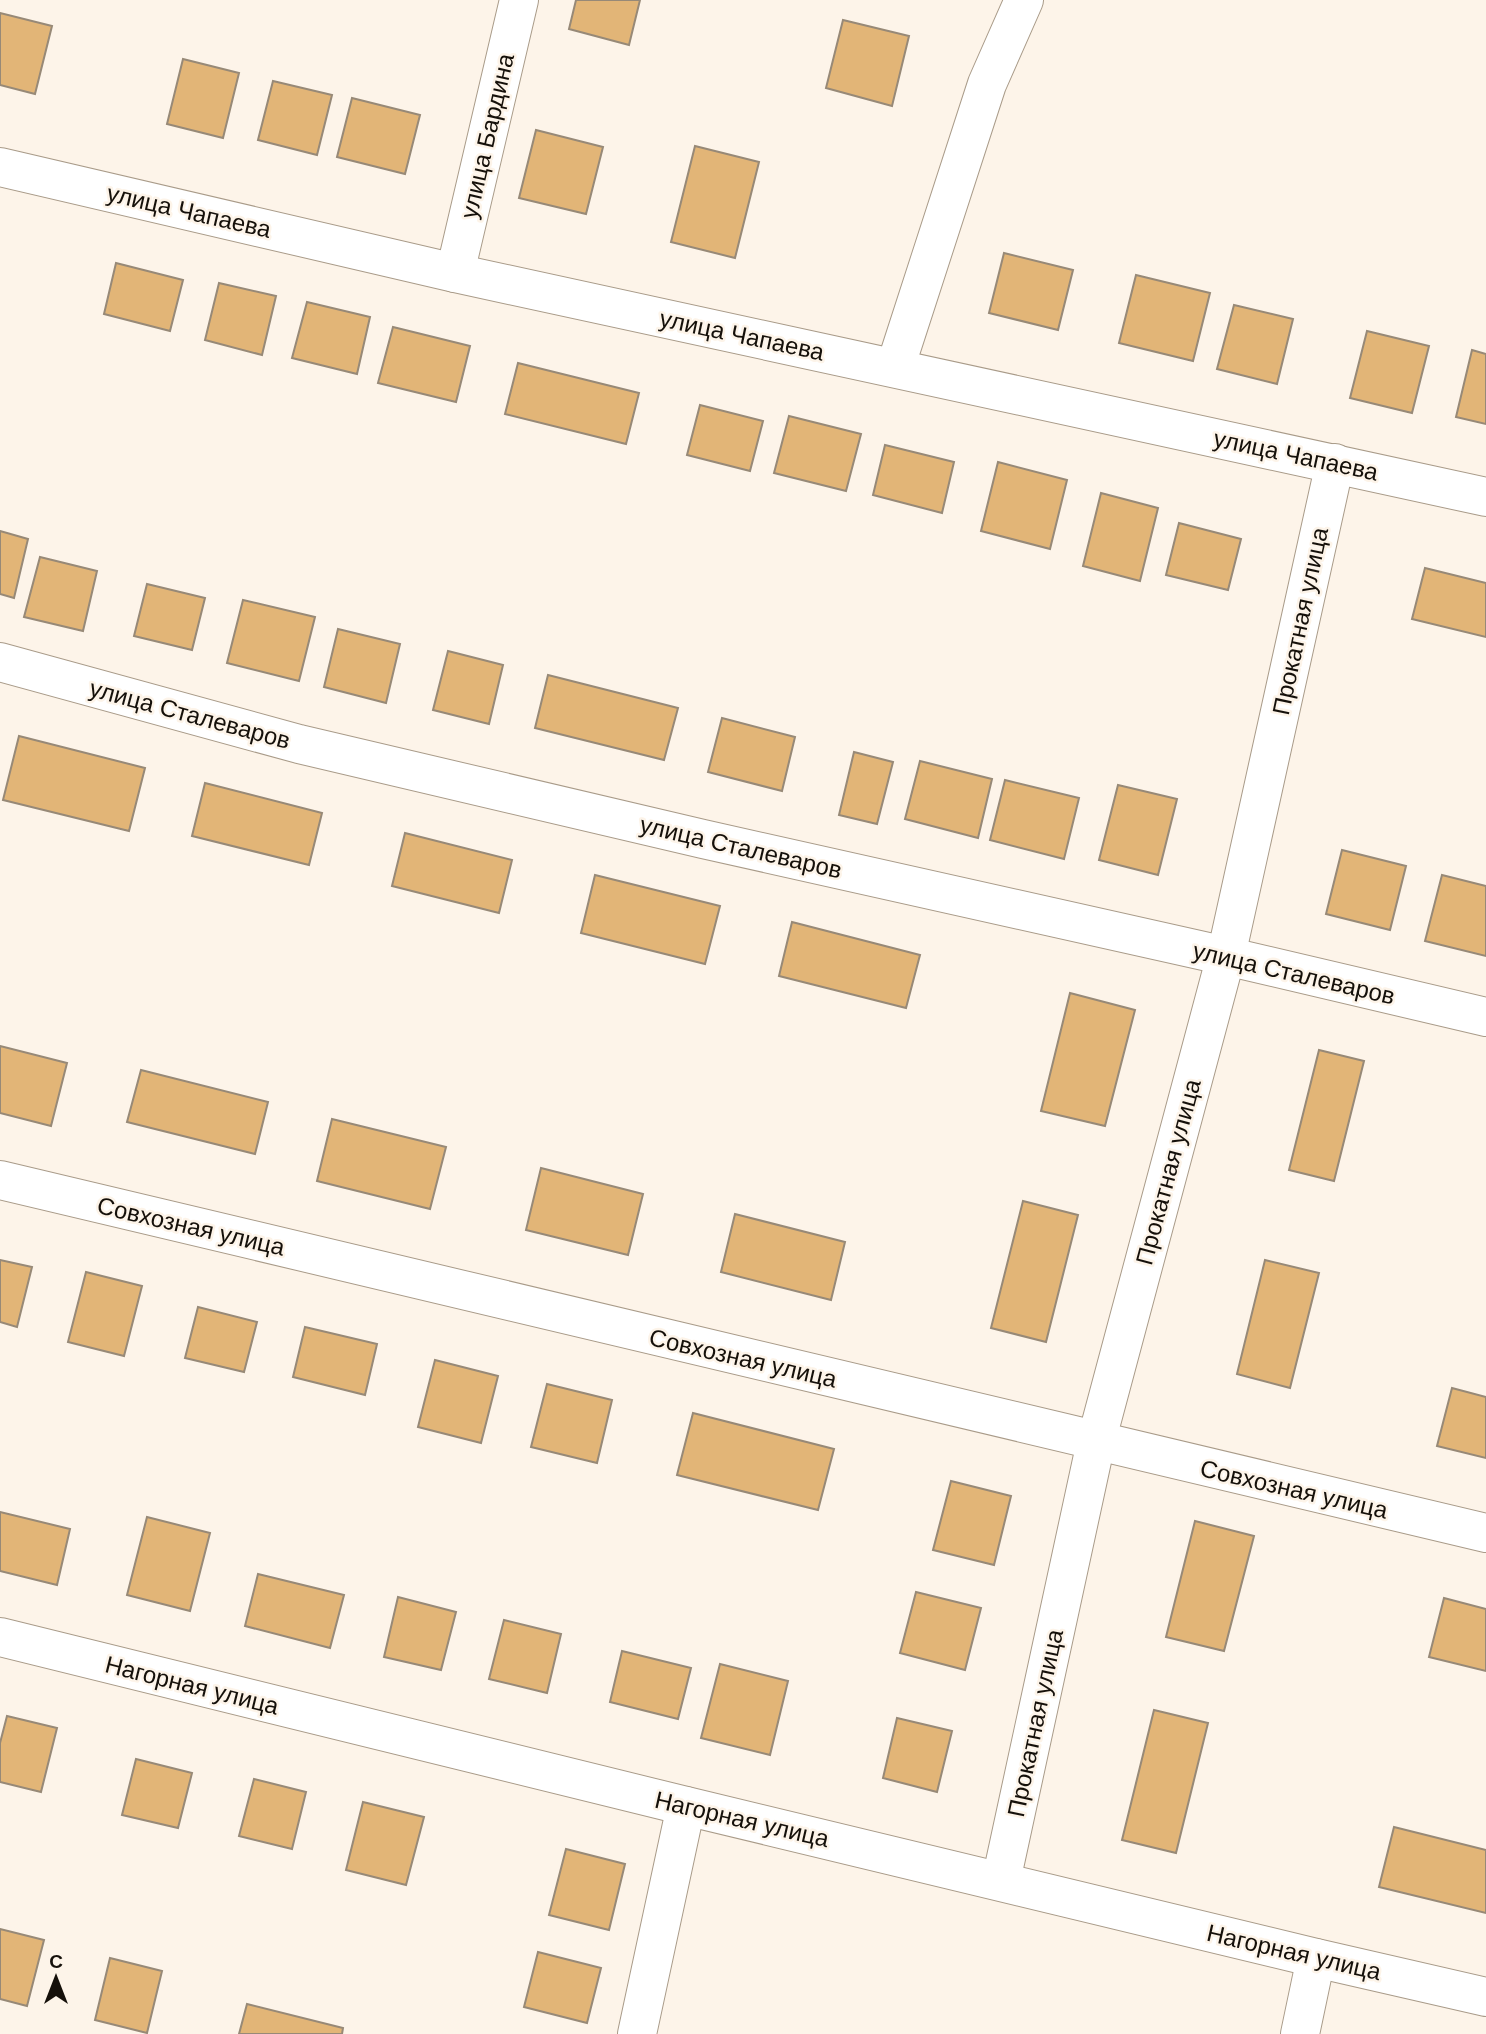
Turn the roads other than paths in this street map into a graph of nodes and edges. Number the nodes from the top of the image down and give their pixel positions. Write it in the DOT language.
graph roads {
  1 [pos="519,0"];
  2 [pos="1024,0"];
  3 [pos="0,166"];
  4 [pos="455,273"];
  5 [pos="895,368"];
  6 [pos="1335,463"];
  7 [pos="1486,497"];
  8 [pos="0,662"];
  9 [pos="1226,957"];
  10 [pos="1486,1017"];
  11 [pos="0,1180"];
  12 [pos="1096,1442"];
  13 [pos="1486,1534"];
  14 [pos="0,1637"];
  15 [pos="687,1806"];
  16 [pos="1001,1881"];
  17 [pos="1316,1958"];
  18 [pos="1486,1997"];
  19 [pos="637,2034"];
  20 [pos="1300,2034"];
  1 -- 4 [label="street, улица Бардина"];
  2 -- 5 [label="street"];
  3 -- 4 [label="street, улица Чапаева"];
  4 -- 5 [label="street, улица Чапаева"];
  5 -- 6 [label="street, улица Чапаева"];
  6 -- 7 [label="street, улица Чапаева"];
  6 -- 9 [label="street, Прокатная улица"];
  8 -- 9 [label="street, улица Сталеваров"];
  9 -- 10 [label="street, улица Сталеваров"];
  9 -- 12 [label="street, Прокатная улица"];
  11 -- 12 [label="street, Совхозная улица"];
  12 -- 13 [label="street, Совхозная улица"];
  12 -- 16 [label="street, Прокатная улица"];
  14 -- 15 [label="street, Нагорная улица"];
  15 -- 16 [label="street, Нагорная улица"];
  15 -- 19 [label="street"];
  16 -- 17 [label="street, Нагорная улица"];
  17 -- 18 [label="street, Нагорная улица"];
  17 -- 20 [label="street"];
}
